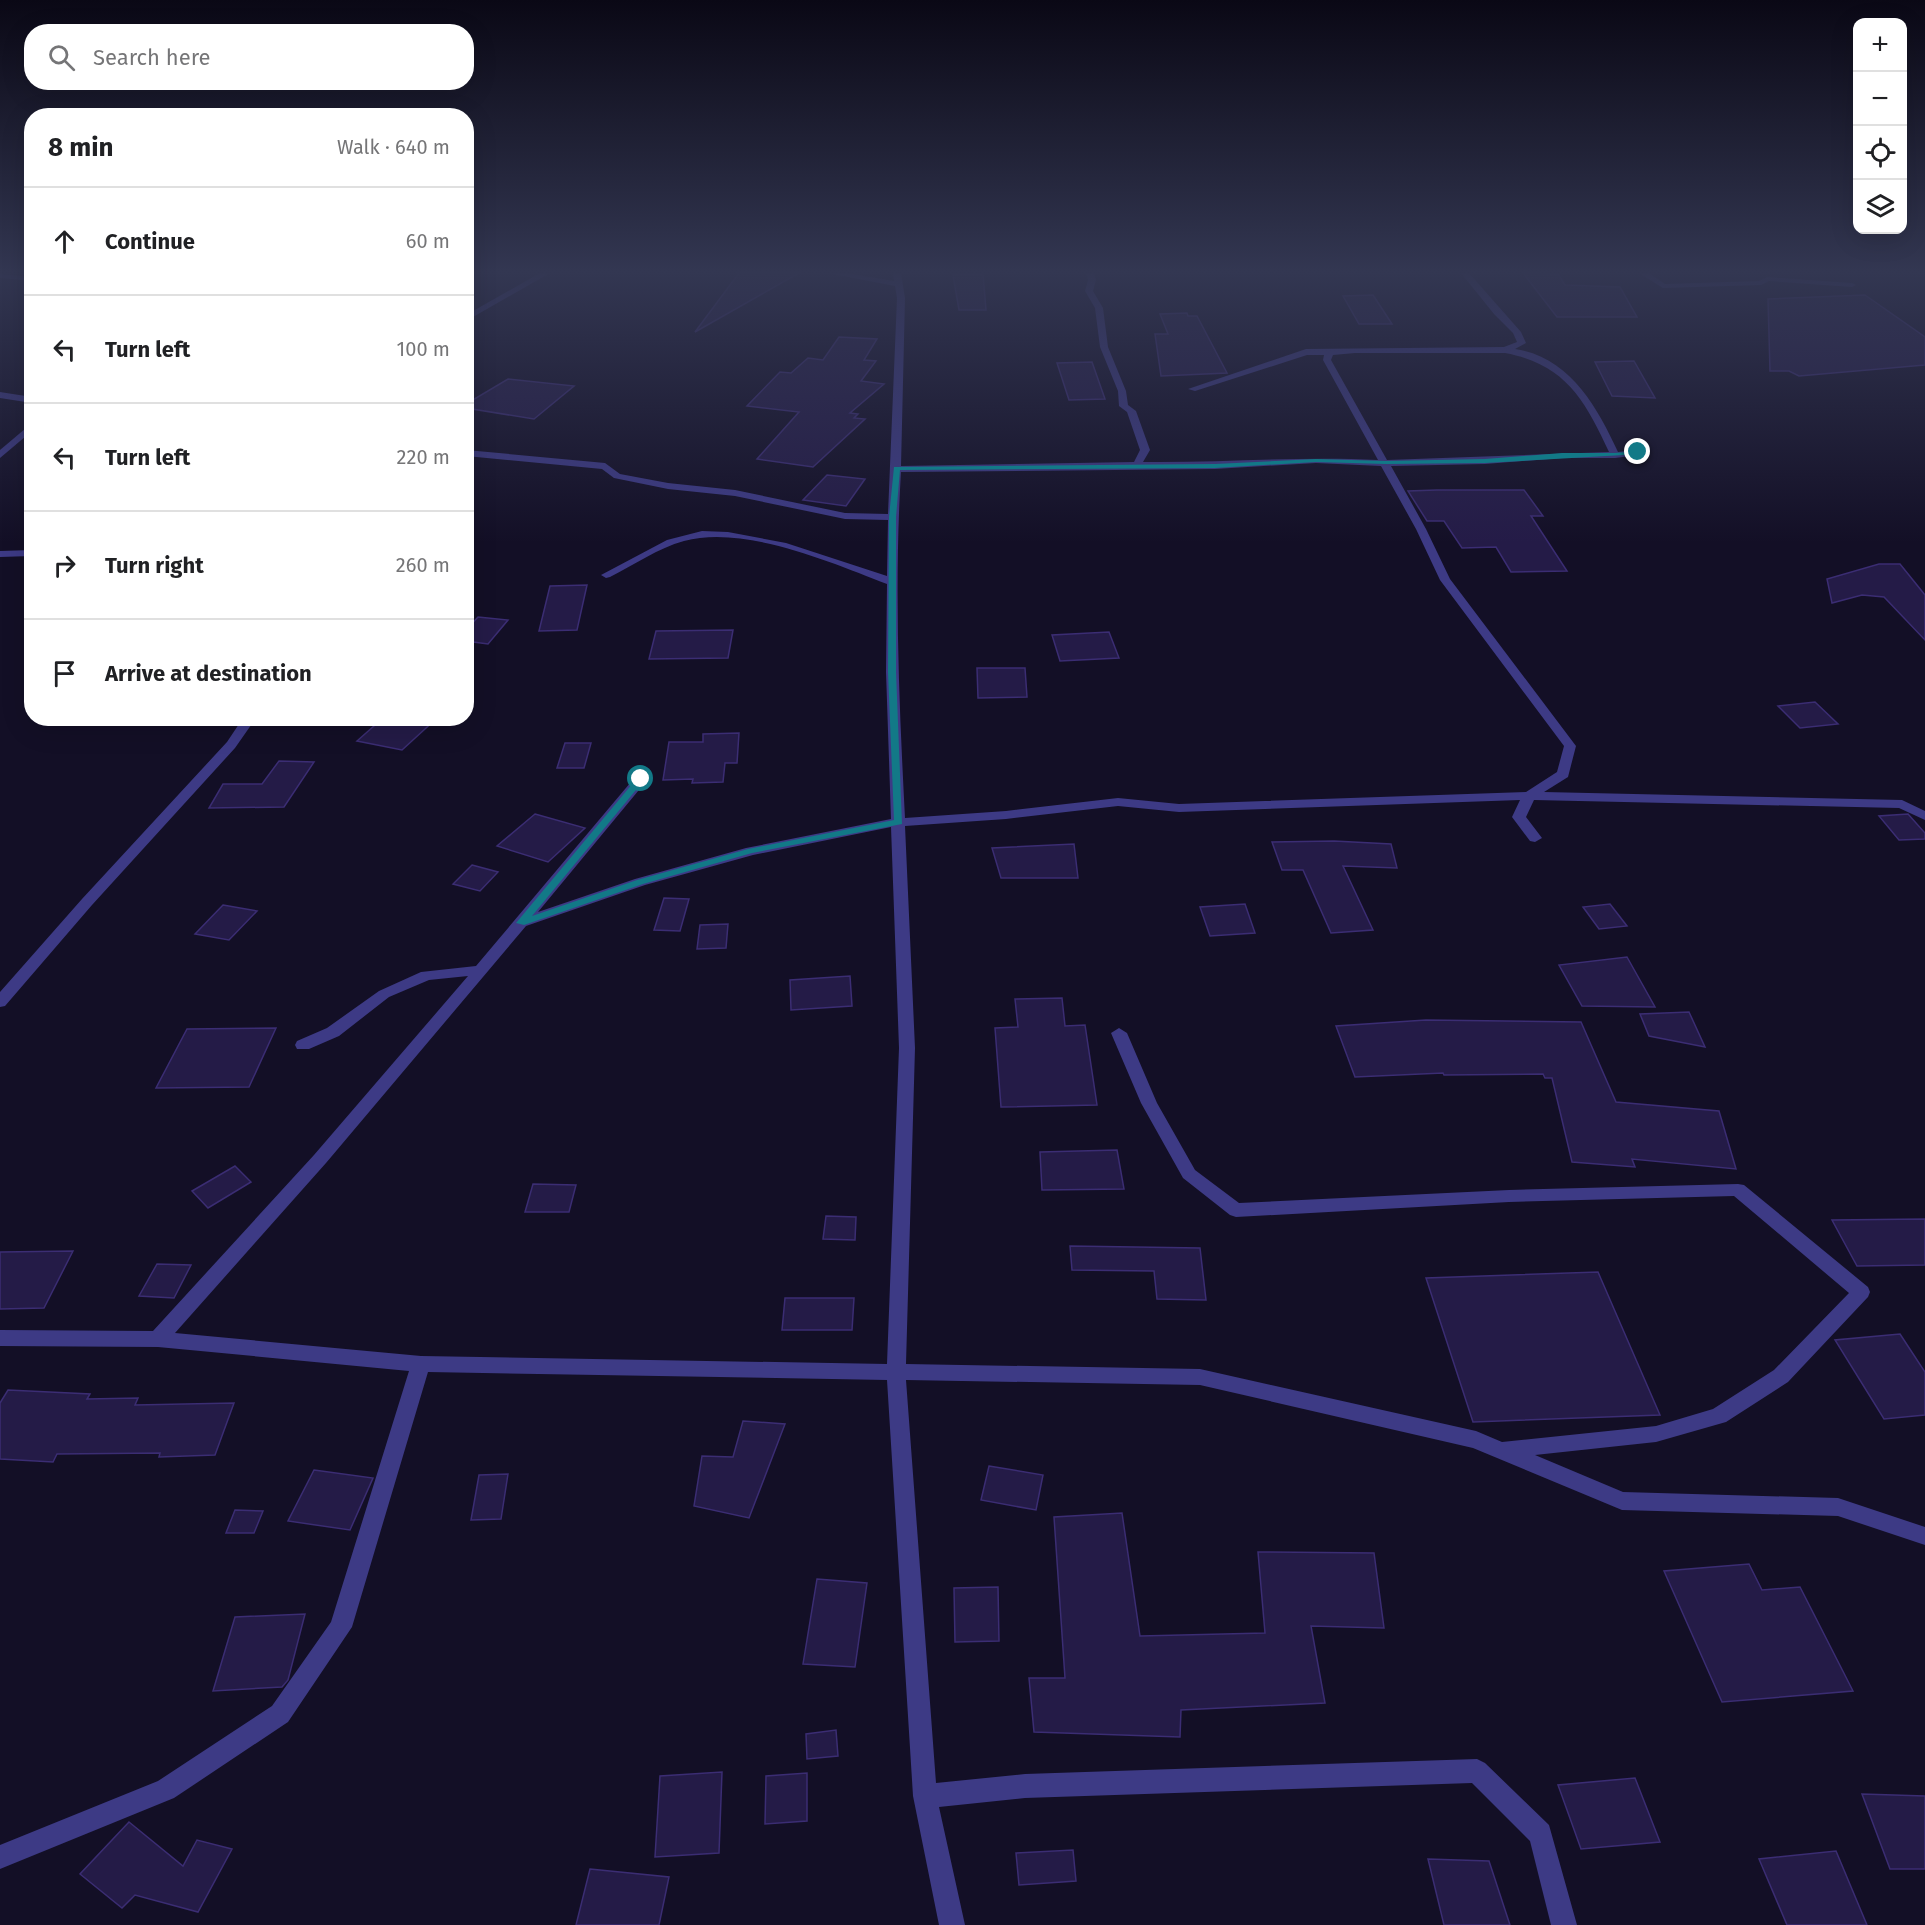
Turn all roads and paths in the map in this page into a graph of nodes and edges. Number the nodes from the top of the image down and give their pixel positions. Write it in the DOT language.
graph roads {
  1 [pos="899,363"];
  2 [pos="1110,363"];
  3 [pos="1273,363"];
  4 [pos="1329,363"];
  5 [pos="1545,363"];
  6 [pos="1192,389"];
  7 [pos="0,395"];
  8 [pos="24,399"];
  9 [pos="24,433"];
  10 [pos="1638,452"];
  11 [pos="474,454"];
  12 [pos="0,455"];
  13 [pos="1615,455"];
  14 [pos="1386,462"];
  15 [pos="1137,465"];
  16 [pos="897,469"];
  17 [pos="893,517"];
  18 [pos="24,553"];
  19 [pos="0,554"];
  20 [pos="606,575"];
  21 [pos="892,582"];
  22 [pos="244,726"];
  23 [pos="641,779"];
  24 [pos="1529,796"];
  25 [pos="1925,816"];
  26 [pos="898,822"];
  27 [pos="1535,838"];
  28 [pos="521,923"];
  29 [pos="481,970"];
  30 [pos="0,1002"];
  31 [pos="1119,1033"];
  32 [pos="303,1045"];
  33 [pos="0,1338"];
  34 [pos="158,1339"];
  35 [pos="421,1364"];
  36 [pos="896,1370"];
  37 [pos="1501,1450"];
  38 [pos="1925,1536"];
  39 [pos="925,1796"];
  40 [pos="0,1857"];
  41 [pos="952,1925"];
  42 [pos="1564,1925"];
  1 -- 16 [label="street"];
  2 -- 15 [label="street"];
  3 -- 6 [label="street"];
  4 -- 14 [label="street"];
  5 -- 13 [label="street"];
  7 -- 8 [label="street"];
  9 -- 12 [label="street"];
  10 -- 13 [label="street"];
  11 -- 17 [label="street"];
  13 -- 14 [label="street"];
  14 -- 15 [label="street"];
  14 -- 24 [label="street"];
  15 -- 16 [label="street"];
  16 -- 17 [label="street"];
  17 -- 21 [label="street"];
  18 -- 19 [label="street"];
  20 -- 21 [label="street"];
  21 -- 26 [label="street"];
  22 -- 30 [label="street"];
  23 -- 28 [label="street"];
  24 -- 25 [label="street"];
  24 -- 26 [label="street"];
  24 -- 27 [label="street"];
  26 -- 28 [label="street"];
  26 -- 36 [label="street"];
  28 -- 29 [label="street"];
  29 -- 32 [label="street"];
  29 -- 34 [label="street"];
  31 -- 37 [label="street"];
  33 -- 34 [label="street"];
  34 -- 35 [label="street"];
  35 -- 36 [label="street"];
  35 -- 40 [label="street"];
  36 -- 37 [label="street"];
  36 -- 39 [label="street"];
  37 -- 38 [label="street"];
  39 -- 41 [label="street"];
  39 -- 42 [label="street"];
}
